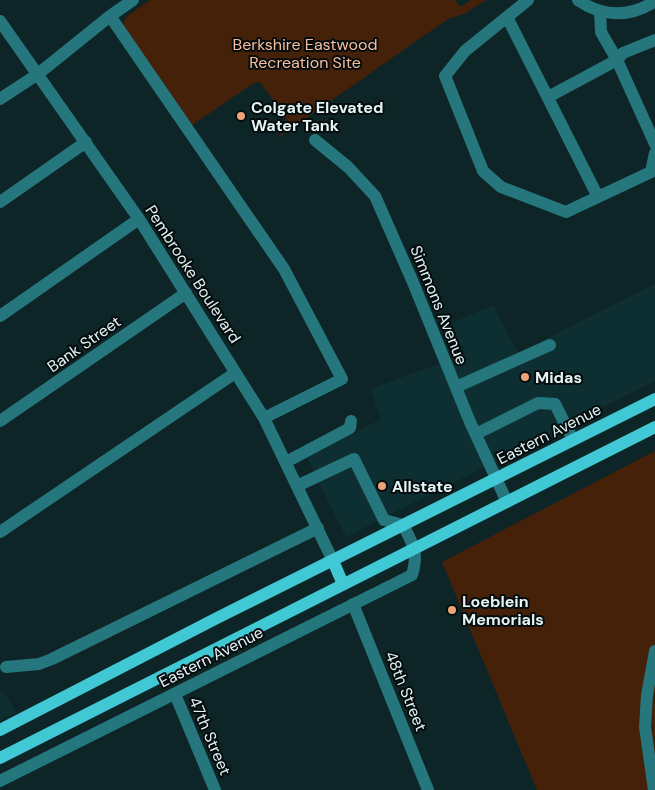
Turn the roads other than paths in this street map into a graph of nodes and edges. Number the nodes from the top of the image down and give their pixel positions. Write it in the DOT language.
graph roads {
  1 [pos="133,0"];
  2 [pos="528,0"];
  3 [pos="578,0"];
  4 [pos="655,1"];
  5 [pos="600,12"];
  6 [pos="110,16"];
  7 [pos="507,17"];
  8 [pos="0,21"];
  9 [pos="655,40"];
  10 [pos="617,60"];
  11 [pos="38,74"];
  12 [pos="548,97"];
  13 [pos="0,99"];
  14 [pos="314,140"];
  15 [pos="86,142"];
  16 [pos="655,144"];
  17 [pos="655,153"];
  18 [pos="598,197"];
  19 [pos="0,202"];
  20 [pos="138,219"];
  21 [pos="186,293"];
  22 [pos="0,316"];
  23 [pos="550,345"];
  24 [pos="235,373"];
  25 [pos="456,387"];
  26 [pos="655,399"];
  27 [pos="264,418"];
  28 [pos="0,421"];
  29 [pos="352,421"];
  30 [pos="655,427"];
  31 [pos="476,434"];
  32 [pos="573,440"];
  33 [pos="286,462"];
  34 [pos="496,479"];
  35 [pos="297,486"];
  36 [pos="507,502"];
  37 [pos="403,525"];
  38 [pos="318,528"];
  39 [pos="0,532"];
  40 [pos="414,548"];
  41 [pos="333,560"];
  42 [pos="343,584"];
  43 [pos="353,604"];
  44 [pos="655,651"];
  45 [pos="2,668"];
  46 [pos="175,694"];
  47 [pos="1,726"];
  48 [pos="652,751"];
  49 [pos="0,758"];
  50 [pos="0,781"];
  51 [pos="4,790"];
  52 [pos="215,790"];
  53 [pos="428,790"];
  54 [pos="654,790"];
  1 -- 6 [label="street"];
  2 -- 7 [label="street"];
  3 -- 5 [label="street"];
  4 -- 5 [label="street"];
  5 -- 10 [label="street"];
  6 -- 11 [label="street"];
  6 -- 27 [label="street"];
  7 -- 12 [label="street"];
  7 -- 18 [label="street"];
  8 -- 11 [label="street, Pembrooke Boulevard"];
  9 -- 10 [label="street"];
  10 -- 12 [label="street"];
  10 -- 16 [label="street"];
  11 -- 13 [label="street"];
  11 -- 15 [label="street, Pembrooke Boulevard"];
  12 -- 18 [label="street"];
  14 -- 25 [label="street, Simmons Avenue"];
  15 -- 19 [label="street"];
  15 -- 20 [label="street, Pembrooke Boulevard"];
  17 -- 18 [label="street"];
  20 -- 21 [label="street, Pembrooke Boulevard"];
  20 -- 22 [label="street"];
  21 -- 24 [label="street, Pembrooke Boulevard"];
  21 -- 28 [label="street, Bank Street"];
  23 -- 25 [label="street"];
  24 -- 27 [label="street, Pembrooke Boulevard"];
  24 -- 39 [label="street"];
  25 -- 31 [label="street, Simmons Avenue"];
  26 -- 32 [label="main road, Eastern Avenue"];
  27 -- 33 [label="street, Pembrooke Boulevard"];
  29 -- 33 [label="street"];
  30 -- 36 [label="main road, Eastern Avenue"];
  31 -- 32 [label="street"];
  31 -- 34 [label="street, Simmons Avenue"];
  32 -- 34 [label="main road, Eastern Avenue"];
  33 -- 35 [label="street, Pembrooke Boulevard"];
  34 -- 36 [label="street, Simmons Avenue"];
  34 -- 37 [label="main road, Eastern Avenue"];
  35 -- 37 [label="street"];
  35 -- 38 [label="street, Pembrooke Boulevard"];
  36 -- 40 [label="main road, Eastern Avenue"];
  37 -- 40 [label="street, Eastern Avenue"];
  37 -- 41 [label="main road, Eastern Avenue"];
  38 -- 41 [label="street, Pembrooke Boulevard"];
  38 -- 45 [label="street"];
  40 -- 42 [label="main road, Eastern Avenue"];
  40 -- 43 [label="street, Eastern Avenue"];
  41 -- 42 [label="main road"];
  41 -- 47 [label="main road, Eastern Avenue"];
  42 -- 49 [label="main road, Eastern Avenue"];
  43 -- 46 [label="street, Eastern Avenue"];
  43 -- 53 [label="street, 48th Street"];
  44 -- 48 [label="street"];
  46 -- 50 [label="street, Eastern Avenue"];
  46 -- 52 [label="street, 47th Street"];
  48 -- 54 [label="street"];
  50 -- 51 [label="street"];
}
